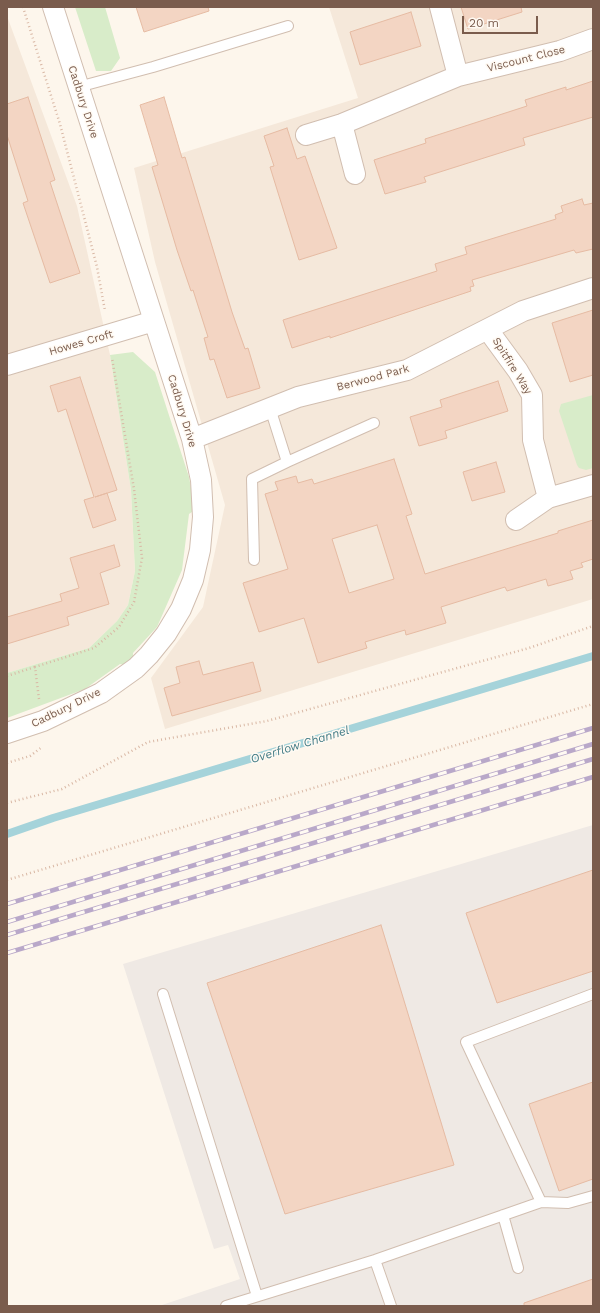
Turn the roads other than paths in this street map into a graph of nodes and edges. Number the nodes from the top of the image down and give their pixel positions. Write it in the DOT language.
graph roads {
  1 [pos="52,7"];
  2 [pos="440,7"];
  3 [pos="288,26"];
  4 [pos="593,39"];
  5 [pos="458,76"];
  6 [pos="78,87"];
  7 [pos="342,124"];
  8 [pos="306,135"];
  9 [pos="355,174"];
  10 [pos="593,288"];
  11 [pos="154,321"];
  12 [pos="488,330"];
  13 [pos="7,365"];
  14 [pos="270,408"];
  15 [pos="374,423"];
  16 [pos="192,439"];
  17 [pos="287,462"];
  18 [pos="593,485"];
  19 [pos="548,498"];
  20 [pos="516,520"];
  21 [pos="254,560"];
  22 [pos="7,733"];
  23 [pos="163,994"];
  24 [pos="593,994"];
  25 [pos="593,1196"];
  26 [pos="540,1202"];
  27 [pos="503,1215"];
  28 [pos="375,1260"];
  29 [pos="518,1268"];
  30 [pos="257,1296"];
  31 [pos="226,1306"];
  32 [pos="391,1306"];
  1 -- 6 [label="street, Cadbury Drive"];
  2 -- 5 [label="street"];
  3 -- 6 [label="lane"];
  4 -- 5 [label="street, Viscount Close"];
  5 -- 7 [label="street, Viscount Close"];
  6 -- 11 [label="street, Cadbury Drive"];
  7 -- 8 [label="street, Viscount Close"];
  7 -- 9 [label="street"];
  10 -- 12 [label="street, Berwood Park"];
  11 -- 13 [label="street, Howes Croft"];
  11 -- 16 [label="street, Cadbury Drive"];
  12 -- 14 [label="street, Berwood Park"];
  12 -- 19 [label="street, Spitfire Way"];
  14 -- 16 [label="street, Berwood Park"];
  14 -- 17 [label="lane"];
  15 -- 17 [label="lane"];
  16 -- 22 [label="street, Cadbury Drive"];
  17 -- 21 [label="lane"];
  18 -- 19 [label="street"];
  19 -- 20 [label="street"];
  23 -- 30 [label="lane"];
  24 -- 26 [label="lane"];
  25 -- 26 [label="lane"];
  26 -- 27 [label="lane"];
  27 -- 28 [label="lane"];
  27 -- 29 [label="lane"];
  28 -- 30 [label="lane"];
  28 -- 32 [label="lane"];
  30 -- 31 [label="lane"];
}
